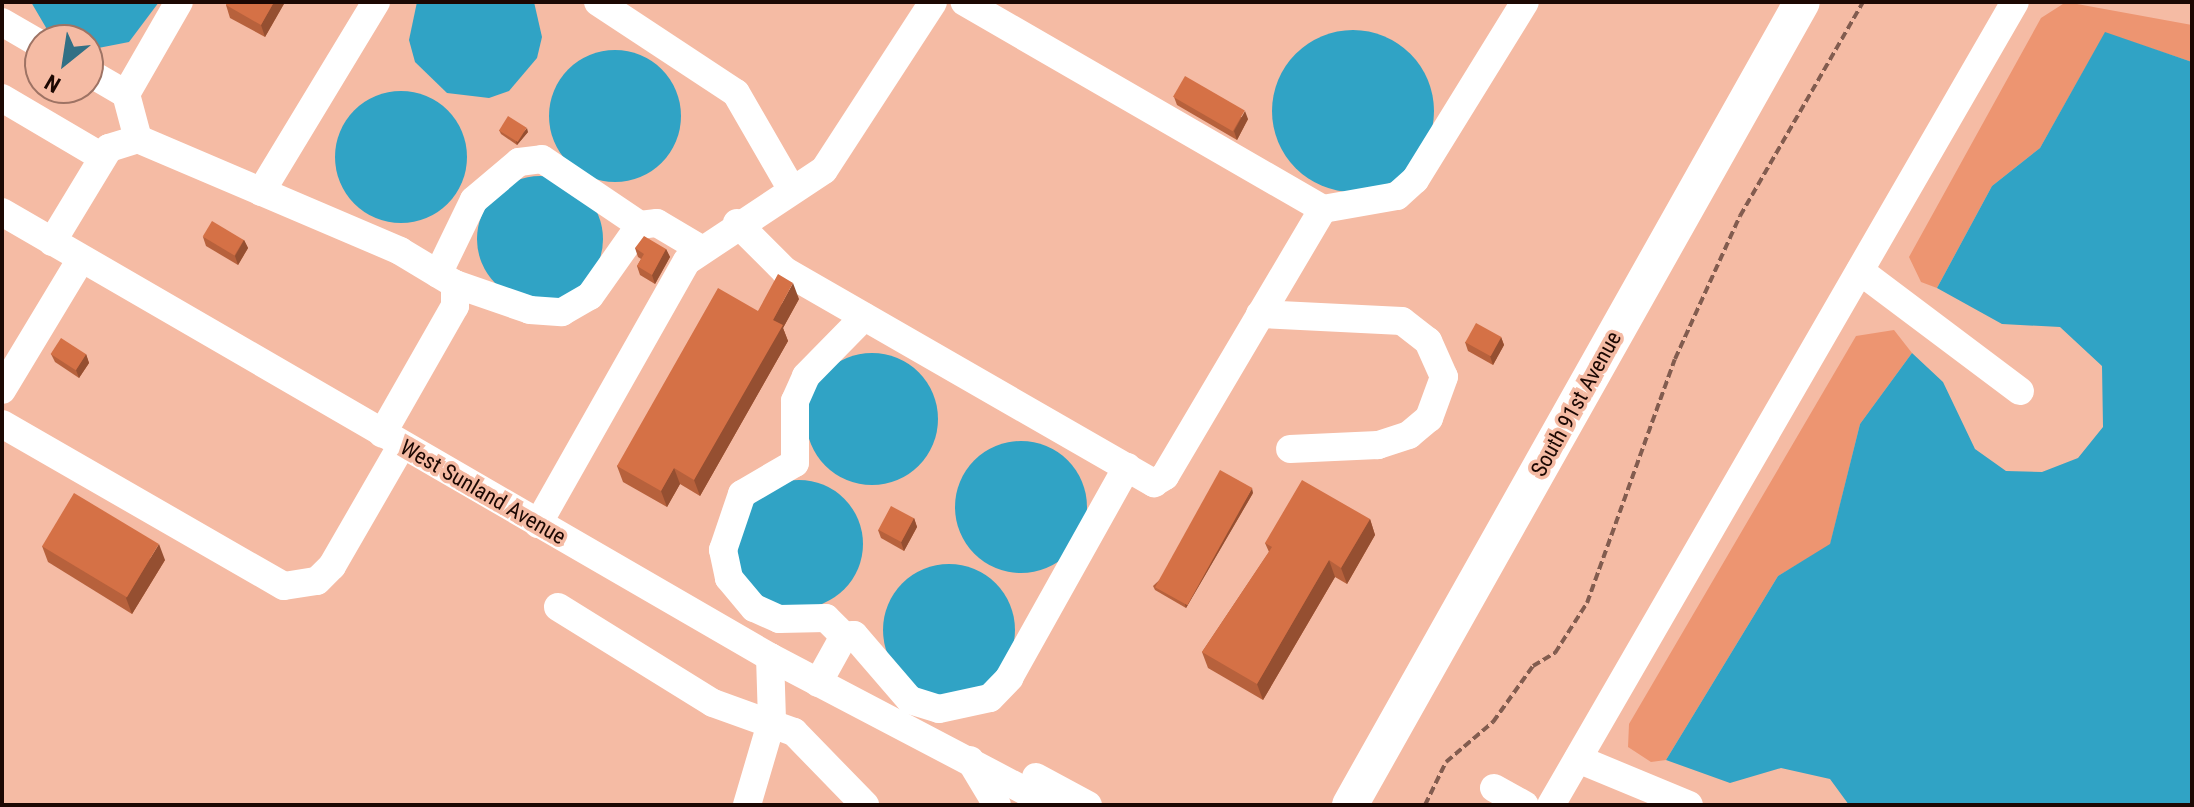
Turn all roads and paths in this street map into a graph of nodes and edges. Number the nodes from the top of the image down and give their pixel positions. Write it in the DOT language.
graph roads {
  1 [pos="179,2"];
  2 [pos="376,2"];
  3 [pos="598,2"];
  4 [pos="933,2"];
  5 [pos="964,2"];
  6 [pos="1525,2"];
  7 [pos="1802,2"];
  8 [pos="1863,2"];
  9 [pos="2015,2"];
  10 [pos="2,22"];
  11 [pos="24,35"];
  12 [pos="104,81"];
  13 [pos="126,94"];
  14 [pos="2,98"];
  15 [pos="138,139"];
  16 [pos="102,157"];
  17 [pos="792,190"];
  18 [pos="261,192"];
  19 [pos="1323,209"];
  20 [pos="2,212"];
  21 [pos="737,223"];
  22 [pos="640,225"];
  23 [pos="52,242"];
  24 [pos="701,249"];
  25 [pos="81,259"];
  26 [pos="1860,271"];
  27 [pos="446,279"];
  28 [pos="1260,314"];
  29 [pos="864,317"];
  30 [pos="2,390"];
  31 [pos="2020,391"];
  32 [pos="2,424"];
  33 [pos="392,439"];
  34 [pos="1290,449"];
  35 [pos="1127,467"];
  36 [pos="538,524"];
  37 [pos="558,607"];
  38 [pos="844,636"];
  39 [pos="770,657"];
  40 [pos="818,683"];
  41 [pos="772,720"];
  42 [pos="1578,759"];
  43 [pos="970,760"];
  44 [pos="1494,788"];
  45 [pos="747,805"];
  46 [pos="865,805"];
  47 [pos="997,805"];
  48 [pos="1052,805"];
  49 [pos="1088,805"];
  50 [pos="1350,805"];
  51 [pos="1425,805"];
  52 [pos="1525,805"];
  53 [pos="1551,805"];
  54 [pos="1689,805"];
  1 -- 13 [label="street"];
  2 -- 18 [label="street"];
  3 -- 17 [label="street"];
  4 -- 17 [label="street"];
  5 -- 19 [label="street"];
  6 -- 19 [label="street"];
  7 -- 50 [label="main road, South 91st Avenue"];
  8 -- 51 [label="path"];
  9 -- 26 [label="street"];
  10 -- 11 [label="street"];
  12 -- 13 [label="street"];
  13 -- 15 [label="street"];
  14 -- 16 [label="street"];
  15 -- 16 [label="street"];
  15 -- 18 [label="street"];
  16 -- 23 [label="street"];
  17 -- 21 [label="street"];
  18 -- 27 [label="street"];
  19 -- 28 [label="street"];
  20 -- 23 [label="street, West Sunland Avenue"];
  21 -- 24 [label="street"];
  21 -- 29 [label="street"];
  22 -- 24 [label="street"];
  22 -- 27 [label="street"];
  22 -- 27 [label="street"];
  23 -- 25 [label="street, West Sunland Avenue"];
  24 -- 36 [label="street"];
  25 -- 30 [label="street"];
  25 -- 33 [label="street, West Sunland Avenue"];
  26 -- 31 [label="street"];
  26 -- 42 [label="street"];
  27 -- 33 [label="street"];
  28 -- 34 [label="street"];
  28 -- 35 [label="street"];
  29 -- 35 [label="street"];
  29 -- 38 [label="street"];
  32 -- 33 [label="street"];
  33 -- 36 [label="street, West Sunland Avenue"];
  35 -- 38 [label="street"];
  36 -- 39 [label="street, West Sunland Avenue"];
  37 -- 41 [label="street"];
  38 -- 40 [label="street"];
  39 -- 40 [label="street, West Sunland Avenue"];
  39 -- 41 [label="street"];
  40 -- 43 [label="street, West Sunland Avenue"];
  41 -- 45 [label="street"];
  41 -- 46 [label="street"];
  42 -- 53 [label="street"];
  42 -- 54 [label="street"];
  43 -- 47 [label="street"];
  43 -- 48 [label="street, West Sunland Avenue"];
  43 -- 49 [label="street, West Sunland Avenue"];
  44 -- 52 [label="street"];
}
